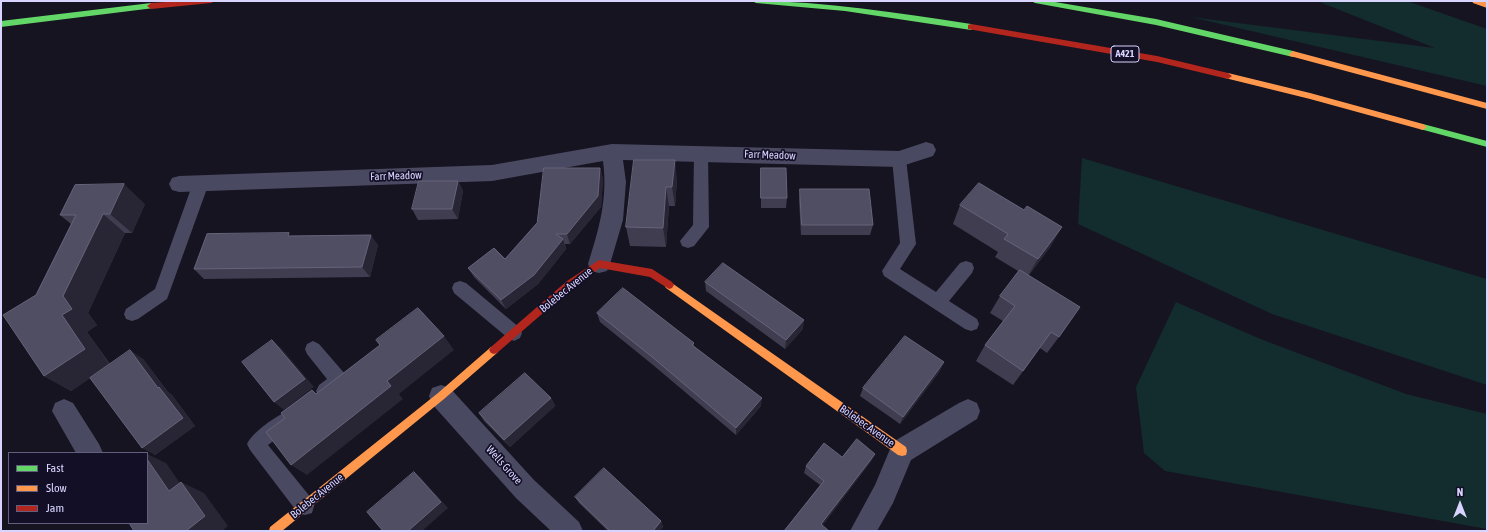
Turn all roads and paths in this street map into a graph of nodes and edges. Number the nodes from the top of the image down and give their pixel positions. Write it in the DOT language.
graph roads {
  1 [pos="211,1"];
  2 [pos="756,1"];
  3 [pos="1034,1"];
  4 [pos="1476,1"];
  5 [pos="1487,5"];
  6 [pos="1,24"];
  7 [pos="1487,106"];
  8 [pos="1487,144"];
  9 [pos="926,150"];
  10 [pos="612,152"];
  11 [pos="701,154"];
  12 [pos="899,159"];
  13 [pos="201,183"];
  14 [pos="179,184"];
  15 [pos="688,241"];
  16 [pos="599,264"];
  17 [pos="966,268"];
  18 [pos="460,288"];
  19 [pos="938,302"];
  20 [pos="132,314"];
  21 [pos="971,324"];
  22 [pos="514,333"];
  23 [pos="313,349"];
  24 [pos="440,396"];
  25 [pos="64,411"];
  26 [pos="968,411"];
  27 [pos="902,451"];
  28 [pos="89,452"];
  29 [pos="304,506"];
  30 [pos="274,531"];
  31 [pos="570,531"];
  32 [pos="863,531"];
  1 -- 6 [label="main road"];
  2 -- 8 [label="main road, A421"];
  3 -- 7 [label="main road"];
  4 -- 5 [label="main road"];
  9 -- 12 [label="street, Farr Meadow"];
  10 -- 11 [label="street, Farr Meadow"];
  10 -- 13 [label="street, Farr Meadow"];
  10 -- 16 [label="street"];
  11 -- 12 [label="street, Farr Meadow"];
  11 -- 15 [label="lane"];
  12 -- 19 [label="lane"];
  13 -- 14 [label="street, Farr Meadow"];
  13 -- 20 [label="lane"];
  16 -- 22 [label="main road, Bolebec Avenue"];
  16 -- 27 [label="main road, Bolebec Avenue"];
  17 -- 19 [label="lane"];
  18 -- 22 [label="lane"];
  19 -- 21 [label="lane"];
  22 -- 24 [label="main road, Bolebec Avenue"];
  23 -- 29 [label="lane"];
  24 -- 29 [label="main road, Bolebec Avenue"];
  24 -- 31 [label="street, Wells Grove"];
  25 -- 28 [label="street"];
  26 -- 27 [label="street, Bolebec Avenue"];
  27 -- 32 [label="street, Bolebec Avenue"];
  29 -- 30 [label="main road, Bolebec Avenue"];
}
